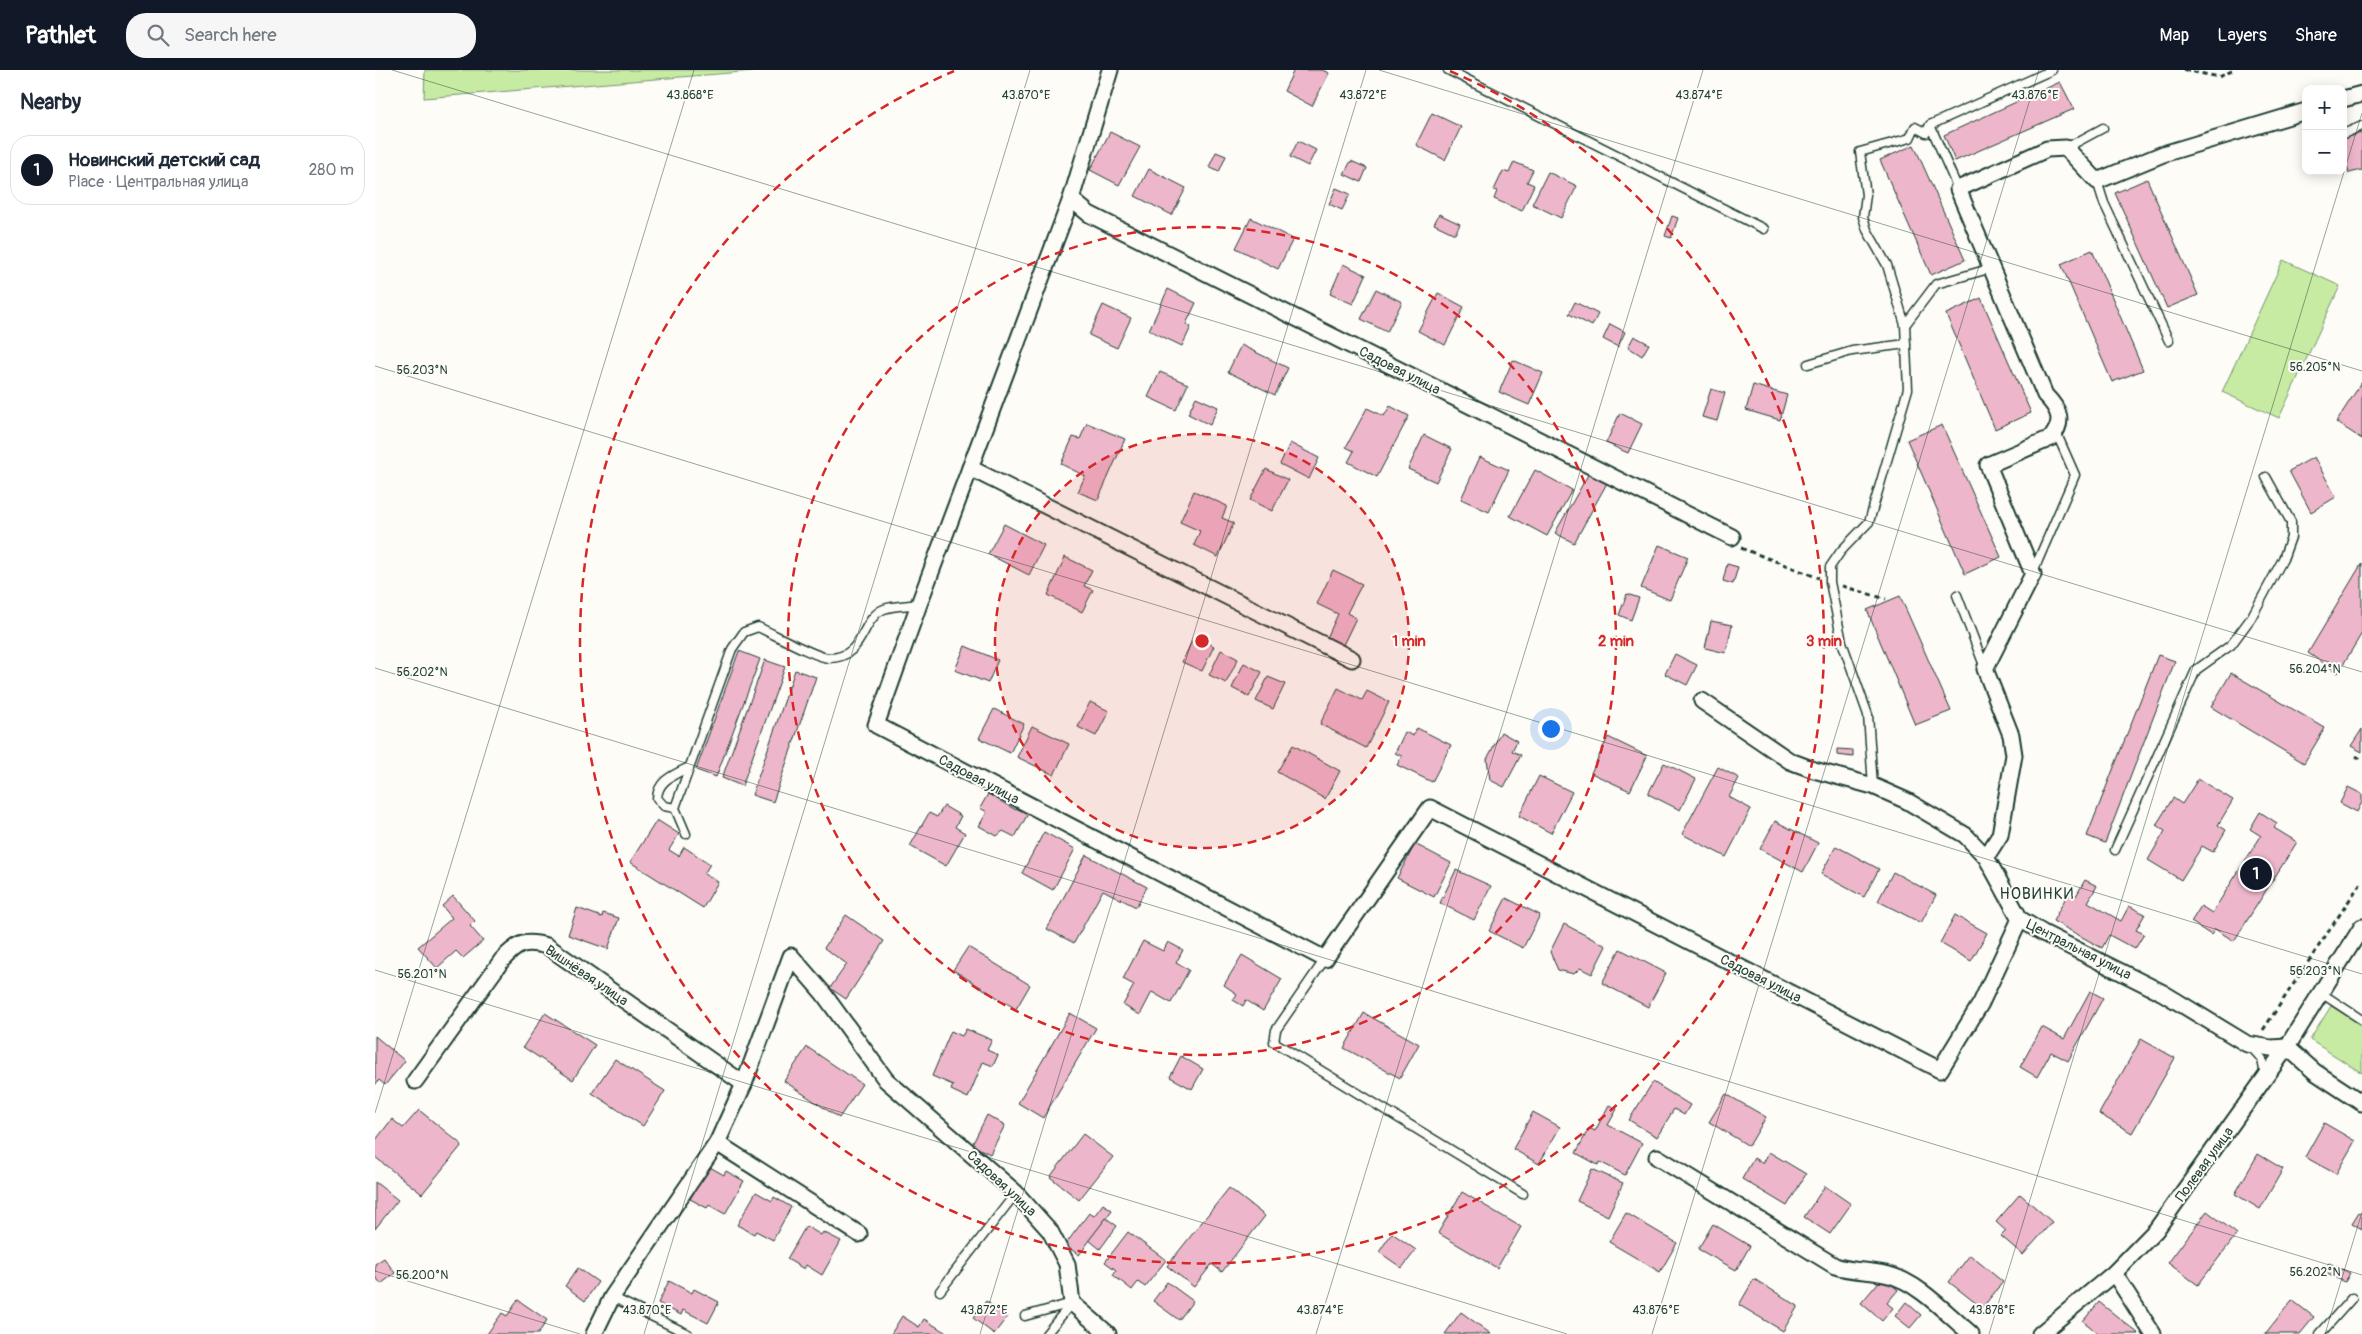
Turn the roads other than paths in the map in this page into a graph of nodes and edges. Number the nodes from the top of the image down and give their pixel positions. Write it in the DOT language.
graph roads {
  1 [pos="1110,70"];
  2 [pos="1448,70"];
  3 [pos="2052,70"];
  4 [pos="2362,94"];
  5 [pos="2347,98"];
  6 [pos="2302,112"];
  7 [pos="1930,125"];
  8 [pos="2362,126"];
  9 [pos="2103,128"];
  10 [pos="2347,132"];
  11 [pos="2066,148"];
  12 [pos="2097,181"];
  13 [pos="1959,189"];
  14 [pos="1071,199"];
  15 [pos="1764,228"];
  16 [pos="1992,268"];
  17 [pos="1905,325"];
  18 [pos="2169,341"];
  19 [pos="1906,344"];
  20 [pos="1808,364"];
  21 [pos="2056,432"];
  22 [pos="970,468"];
  23 [pos="2267,477"];
  24 [pos="1732,537"];
  25 [pos="2033,574"];
  26 [pos="1957,596"];
  27 [pos="919,604"];
  28 [pos="1352,659"];
  29 [pos="1985,668"];
  30 [pos="1702,701"];
  31 [pos="689,767"];
  32 [pos="1873,786"];
  33 [pos="675,808"];
  34 [pos="686,834"];
  35 [pos="2115,850"];
  36 [pos="1986,857"];
  37 [pos="2019,919"];
  38 [pos="2362,927"];
  39 [pos="1325,959"];
  40 [pos="2321,993"];
  41 [pos="2362,1020"];
  42 [pos="2247,1044"];
  43 [pos="2287,1047"];
  44 [pos="2265,1078"];
  45 [pos="415,1081"];
  46 [pos="744,1084"];
  47 [pos="2362,1102"];
  48 [pos="717,1142"];
  49 [pos="1657,1157"];
  50 [pos="1016,1193"];
  51 [pos="1523,1194"];
  52 [pos="859,1234"];
  53 [pos="2114,1274"];
  54 [pos="940,1291"];
  55 [pos="612,1297"];
  56 [pos="2353,1298"];
  57 [pos="1072,1303"];
  58 [pos="1025,1316"];
  59 [pos="594,1334"];
  60 [pos="688,1334"];
  61 [pos="1046,1334"];
  62 [pos="1108,1334"];
  63 [pos="1971,1334"];
  64 [pos="2040,1334"];
  65 [pos="2153,1334"];
  66 [pos="2320,1334"];
  1 -- 14 [label="street, Садовая улица"];
  2 -- 15 [label="lane"];
  3 -- 7 [label="lane"];
  4 -- 5 [label="street"];
  6 -- 12 [label="street"];
  7 -- 13 [label="lane"];
  7 -- 17 [label="lane"];
  8 -- 10 [label="lane"];
  9 -- 11 [label="lane"];
  11 -- 12 [label="street"];
  11 -- 13 [label="street"];
  12 -- 18 [label="lane"];
  13 -- 16 [label="street"];
  14 -- 22 [label="street, Садовая улица"];
  14 -- 24 [label="street, Садовая улица"];
  16 -- 17 [label="lane"];
  16 -- 21 [label="street"];
  17 -- 19 [label="lane"];
  19 -- 20 [label="lane"];
  19 -- 32 [label="lane"];
  21 -- 25 [label="lane"];
  21 -- 25 [label="street"];
  22 -- 27 [label="street, Садовая улица"];
  22 -- 28 [label="street"];
  23 -- 35 [label="lane"];
  25 -- 29 [label="street"];
  26 -- 29 [label="lane"];
  27 -- 31 [label="lane"];
  27 -- 39 [label="street, Садовая улица"];
  29 -- 36 [label="street"];
  30 -- 32 [label="street, Центральная улица"];
  31 -- 33 [label="lane"];
  31 -- 33 [label="lane"];
  32 -- 36 [label="street, Центральная улица"];
  33 -- 34 [label="lane"];
  36 -- 37 [label="street, Центральная улица"];
  37 -- 39 [label="street, Садовая улица"];
  37 -- 42 [label="street, Центральная улица"];
  38 -- 40 [label="street"];
  39 -- 51 [label="lane"];
  40 -- 41 [label="lane"];
  40 -- 43 [label="street"];
  42 -- 43 [label="street, Центральная улица"];
  42 -- 44 [label="lane"];
  43 -- 44 [label="street, Полевая улица"];
  43 -- 47 [label="street"];
  44 -- 53 [label="street, Полевая улица"];
  45 -- 46 [label="street, Вишнёвая улица"];
  46 -- 48 [label="street"];
  46 -- 50 [label="street, Садовая улица"];
  48 -- 52 [label="street"];
  48 -- 55 [label="street"];
  49 -- 63 [label="street"];
  50 -- 54 [label="lane"];
  50 -- 57 [label="street, Садовая улица"];
  53 -- 64 [label="street, Полевая улица"];
  53 -- 65 [label="street"];
  55 -- 59 [label="street"];
  55 -- 60 [label="lane"];
  56 -- 66 [label="lane"];
  57 -- 58 [label="lane"];
  57 -- 61 [label="lane"];
  57 -- 62 [label="street"];
}
